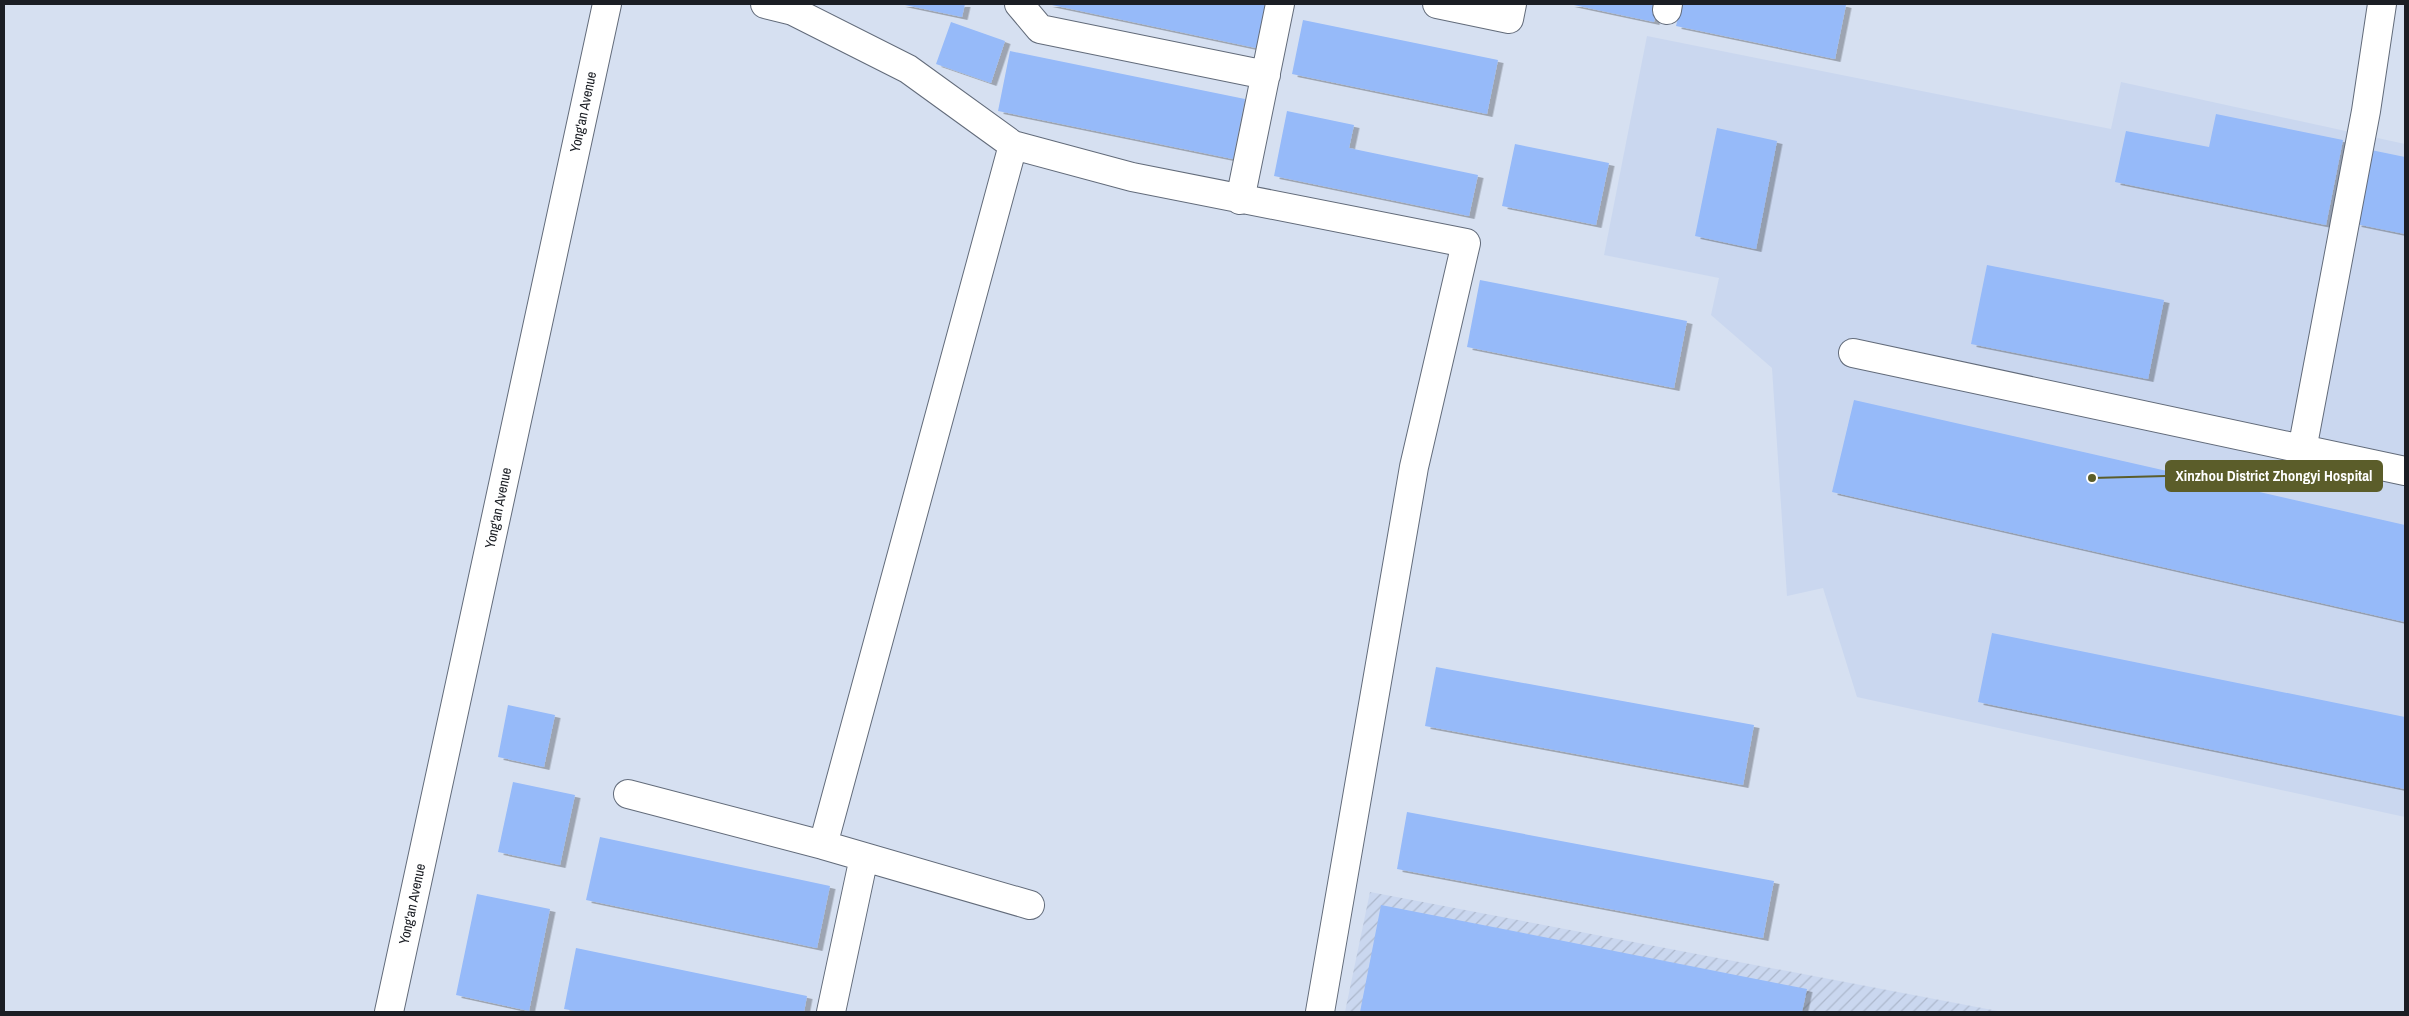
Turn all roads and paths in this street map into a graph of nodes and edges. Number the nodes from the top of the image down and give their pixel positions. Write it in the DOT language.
graph roads {
  1 [pos="607,4"];
  2 [pos="765,4"];
  3 [pos="1019,4"];
  4 [pos="1280,4"];
  5 [pos="1437,4"];
  6 [pos="1512,4"];
  7 [pos="2382,4"];
  8 [pos="1266,75"];
  9 [pos="1013,145"];
  10 [pos="1240,200"];
  11 [pos="1853,353"];
  12 [pos="2302,450"];
  13 [pos="2405,471"];
  14 [pos="628,794"];
  15 [pos="823,845"];
  16 [pos="864,857"];
  17 [pos="1030,905"];
  18 [pos="389,1012"];
  19 [pos="831,1012"];
  20 [pos="1320,1012"];
  1 -- 18 [label="street, Yong'an Avenue"];
  2 -- 9 [label="street"];
  3 -- 8 [label="street"];
  4 -- 8 [label="street"];
  5 -- 6 [label="street"];
  7 -- 12 [label="street"];
  8 -- 10 [label="street"];
  9 -- 10 [label="street"];
  9 -- 15 [label="street"];
  10 -- 20 [label="street"];
  11 -- 12 [label="street"];
  12 -- 13 [label="street"];
  14 -- 15 [label="street"];
  15 -- 16 [label="street"];
  16 -- 17 [label="street"];
  16 -- 19 [label="street"];
}
